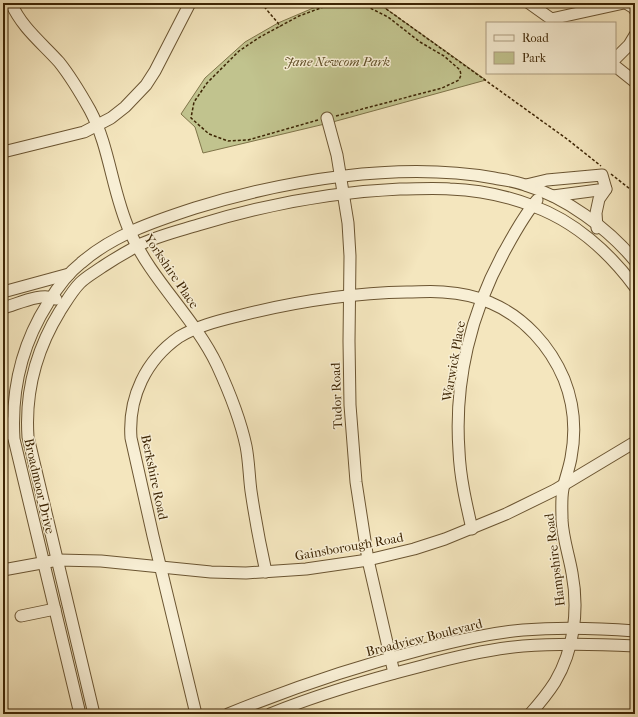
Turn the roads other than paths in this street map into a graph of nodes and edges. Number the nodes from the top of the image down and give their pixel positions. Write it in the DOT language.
graph roads {
  1 [pos="11,3"];
  2 [pos="190,3"];
  3 [pos="529,3"];
  4 [pos="625,3"];
  5 [pos="635,10"];
  6 [pos="554,21"];
  7 [pos="635,35"];
  8 [pos="616,58"];
  9 [pos="616,67"];
  10 [pos="635,82"];
  11 [pos="328,118"];
  12 [pos="97,126"];
  13 [pos="3,152"];
  14 [pos="341,177"];
  15 [pos="526,185"];
  16 [pos="606,189"];
  17 [pos="343,193"];
  18 [pos="548,195"];
  19 [pos="533,205"];
  20 [pos="598,224"];
  21 [pos="130,232"];
  22 [pos="594,242"];
  23 [pos="137,246"];
  24 [pos="635,261"];
  25 [pos="69,274"];
  26 [pos="635,287"];
  27 [pos="3,292"];
  28 [pos="350,296"];
  29 [pos="52,297"];
  30 [pos="481,299"];
  31 [pos="65,303"];
  32 [pos="3,308"];
  33 [pos="195,329"];
  34 [pos="14,408"];
  35 [pos="28,410"];
  36 [pos="3,419"];
  37 [pos="14,439"];
  38 [pos="635,442"];
  39 [pos="565,482"];
  40 [pos="472,529"];
  41 [pos="58,560"];
  42 [pos="368,560"];
  43 [pos="44,564"];
  44 [pos="161,568"];
  45 [pos="3,570"];
  46 [pos="266,572"];
  47 [pos="55,609"];
  48 [pos="21,616"];
  49 [pos="573,627"];
  50 [pos="635,631"];
  51 [pos="571,644"];
  52 [pos="635,646"];
  53 [pos="390,657"];
  54 [pos="394,673"];
  55 [pos="80,714"];
  56 [pos="94,714"];
  57 [pos="196,714"];
  58 [pos="228,714"];
  59 [pos="270,714"];
  60 [pos="530,714"];
  1 -- 12 [label="street, Yorkshire Place"];
  2 -- 12 [label="street"];
  3 -- 6 [label="street"];
  4 -- 5 [label="street"];
  4 -- 6 [label="street"];
  7 -- 8 [label="street"];
  9 -- 10 [label="street"];
  11 -- 14 [label="street, Tudor Road"];
  12 -- 13 [label="street"];
  12 -- 21 [label="street, Yorkshire Place"];
  14 -- 15 [label="street, Broadmoor Drive"];
  14 -- 17 [label="street, Tudor Road"];
  14 -- 21 [label="street, Broadmoor Drive"];
  15 -- 16 [label="street"];
  15 -- 18 [label="street"];
  16 -- 18 [label="street"];
  16 -- 20 [label="street"];
  17 -- 19 [label="street, Broadmoor Drive"];
  17 -- 23 [label="street, Broadmoor Drive"];
  17 -- 28 [label="street, Tudor Road"];
  18 -- 19 [label="street, Warwick Place"];
  18 -- 20 [label="street"];
  19 -- 22 [label="street, Broadmoor Drive"];
  19 -- 30 [label="street, Warwick Place"];
  20 -- 22 [label="street"];
  20 -- 24 [label="street"];
  21 -- 23 [label="street, Yorkshire Place"];
  21 -- 25 [label="street, Broadmoor Drive"];
  22 -- 26 [label="street, Broadmoor Drive"];
  23 -- 31 [label="street, Broadmoor Drive"];
  23 -- 33 [label="street, Yorkshire Place"];
  25 -- 27 [label="street"];
  25 -- 29 [label="street, Broadmoor Drive"];
  28 -- 30 [label="street, Hampshire Road"];
  28 -- 33 [label="street, Berkshire Road"];
  28 -- 42 [label="street, Tudor Road"];
  29 -- 31 [label="street"];
  29 -- 32 [label="street"];
  29 -- 34 [label="street, Broadmoor Drive"];
  30 -- 39 [label="street, Hampshire Road"];
  30 -- 40 [label="street, Warwick Place"];
  31 -- 35 [label="street, Broadmoor Drive"];
  33 -- 44 [label="street, Berkshire Road"];
  33 -- 46 [label="street, Yorkshire Place"];
  34 -- 35 [label="street"];
  34 -- 37 [label="street, Broadmoor Drive"];
  35 -- 41 [label="street, Broadmoor Drive"];
  36 -- 37 [label="street"];
  37 -- 43 [label="street, Broadmoor Drive"];
  38 -- 39 [label="street, Gainsborough Road"];
  39 -- 40 [label="street, Gainsborough Road"];
  39 -- 49 [label="street, Hampshire Road"];
  40 -- 42 [label="street, Gainsborough Road"];
  41 -- 43 [label="street, Gainsborough Road"];
  41 -- 44 [label="street, Gainsborough Road"];
  41 -- 56 [label="street, Broadmoor Drive"];
  42 -- 46 [label="street, Gainsborough Road"];
  42 -- 53 [label="street, Tudor Road"];
  43 -- 45 [label="street, Gainsborough Road"];
  43 -- 47 [label="street, Broadmoor Drive"];
  44 -- 46 [label="street, Gainsborough Road"];
  44 -- 57 [label="street, Berkshire Road"];
  47 -- 48 [label="street"];
  47 -- 55 [label="street, Broadmoor Drive"];
  49 -- 50 [label="street, Broadview Boulevard"];
  49 -- 51 [label="street, Hampshire Road"];
  49 -- 53 [label="street, Broadview Boulevard"];
  51 -- 52 [label="street, Broadview Boulevard"];
  51 -- 54 [label="street, Broadview Boulevard"];
  51 -- 60 [label="street, Hampshire Road"];
  53 -- 54 [label="street, Tudor Road"];
  53 -- 58 [label="street, Broadview Boulevard"];
  54 -- 59 [label="street, Broadview Boulevard"];
}
